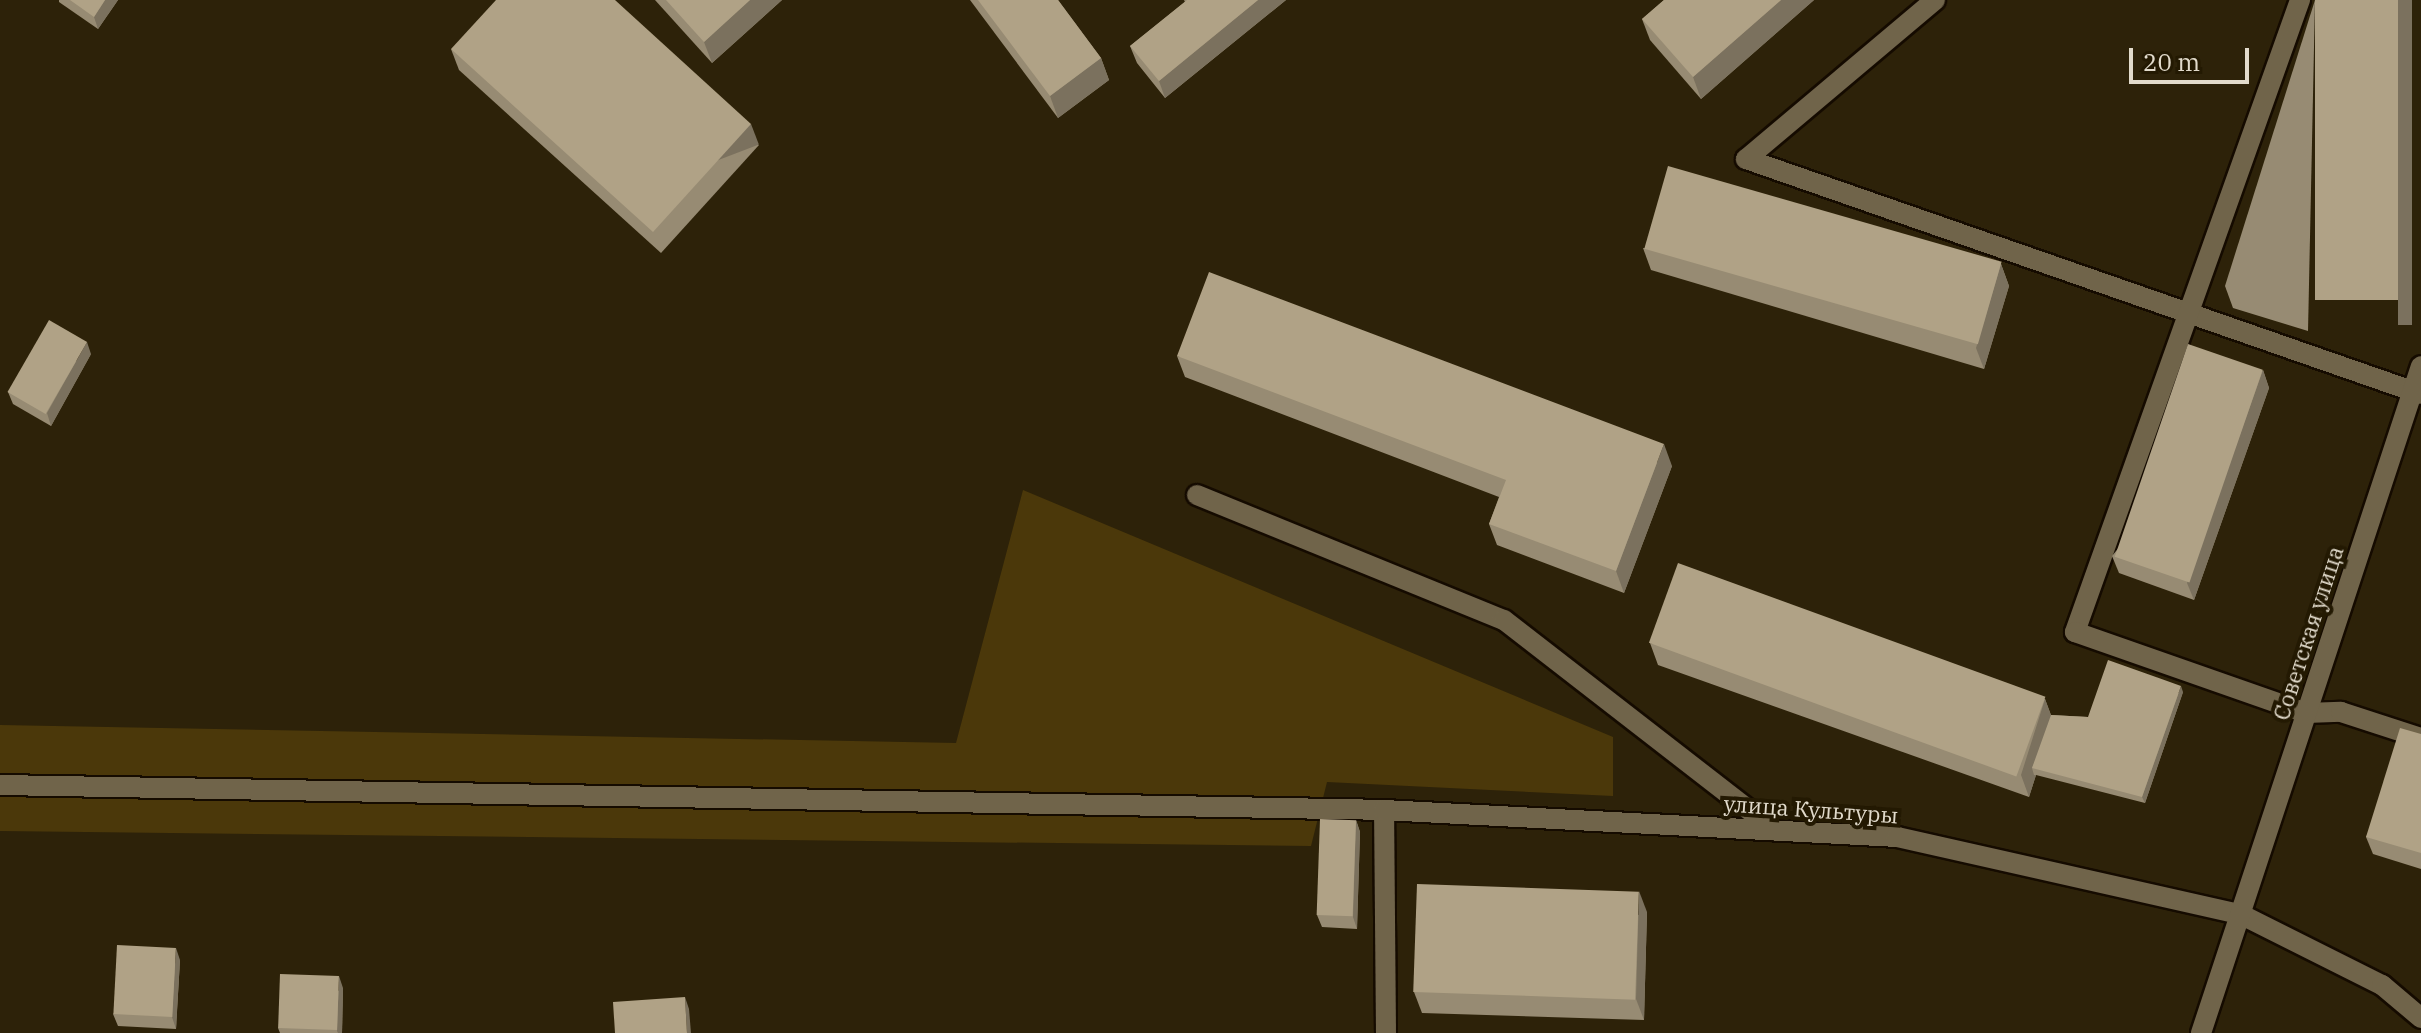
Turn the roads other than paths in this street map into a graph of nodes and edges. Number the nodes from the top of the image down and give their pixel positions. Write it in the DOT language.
graph roads {
  1 [pos="1935,0"];
  2 [pos="2300,0"];
  3 [pos="2189,312"];
  4 [pos="2421,366"];
  5 [pos="2417,392"];
  6 [pos="1197,495"];
  7 [pos="2306,713"];
  8 [pos="2421,738"];
  9 [pos="0,785"];
  10 [pos="1384,810"];
  11 [pos="1775,830"];
  12 [pos="2240,914"];
  13 [pos="2421,1018"];
  14 [pos="1386,1033"];
  15 [pos="2201,1033"];
  1 -- 3 [label="street"];
  2 -- 3 [label="street"];
  3 -- 5 [label="street"];
  3 -- 7 [label="street"];
  4 -- 5 [label="street, Советская улица"];
  5 -- 7 [label="street, Советская улица"];
  6 -- 11 [label="street"];
  7 -- 8 [label="street"];
  7 -- 12 [label="street, Советская улица"];
  9 -- 10 [label="street, улица Культуры"];
  10 -- 11 [label="street, улица Культуры"];
  10 -- 14 [label="street"];
  11 -- 12 [label="street, улица Культуры"];
  12 -- 13 [label="street, улица Культуры"];
  12 -- 15 [label="street, Советская улица"];
}
